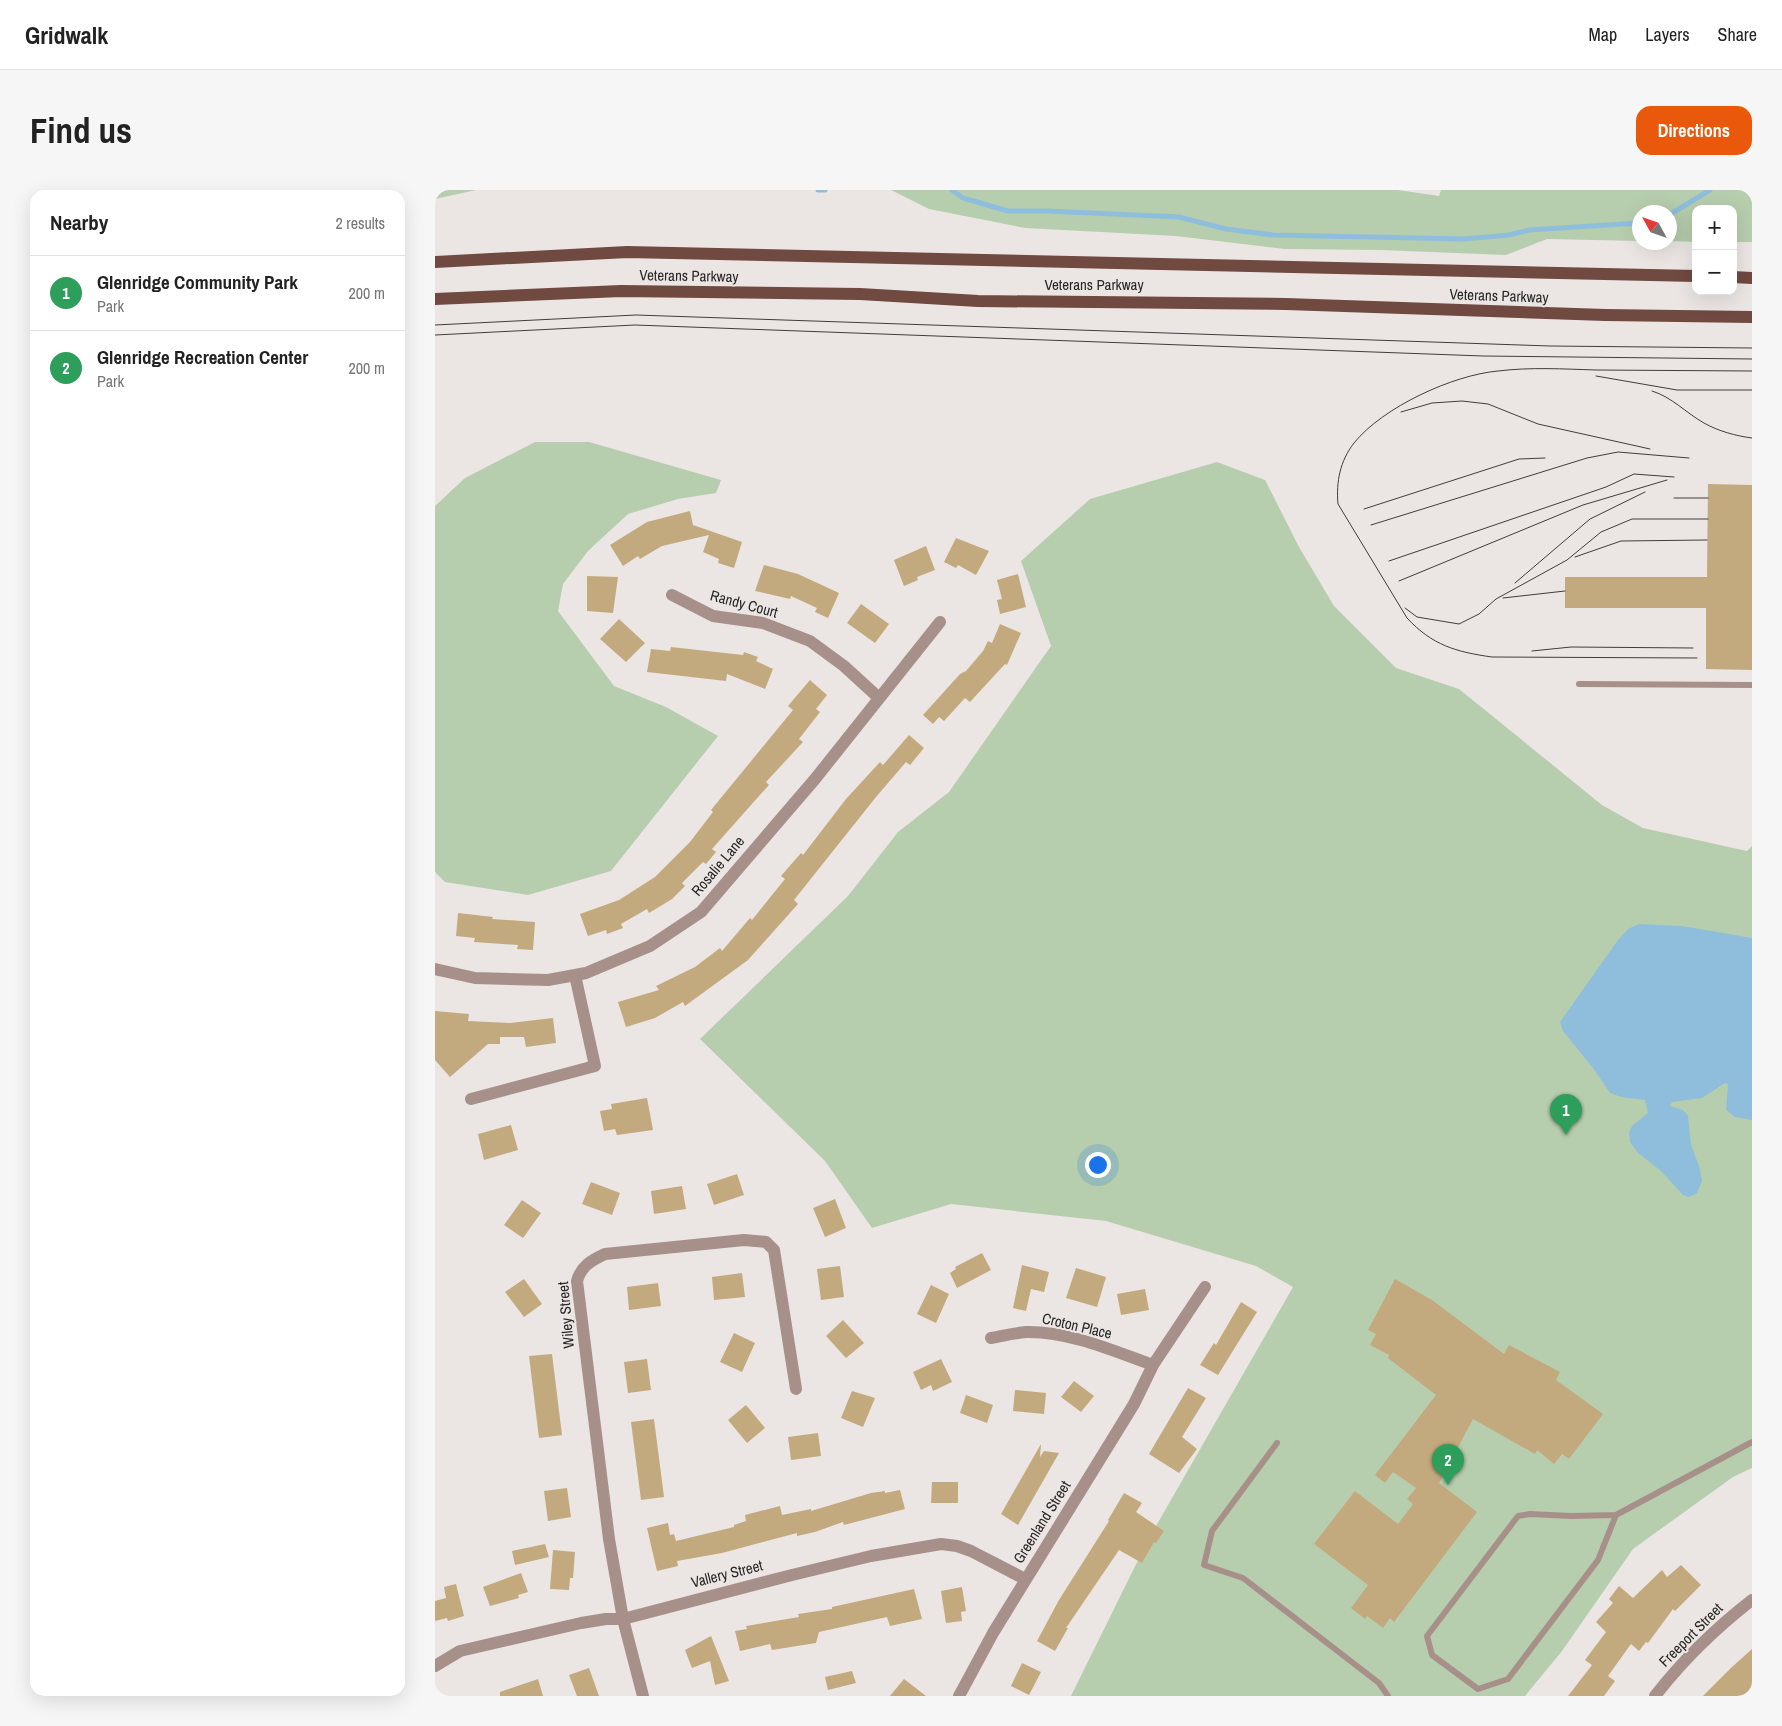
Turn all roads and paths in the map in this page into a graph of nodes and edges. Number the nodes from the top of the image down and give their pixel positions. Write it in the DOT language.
graph roads {
  1 [pos="435,262"];
  2 [pos="1692,276"];
  3 [pos="1737,277"];
  4 [pos="1752,278"];
  5 [pos="435,299"];
  6 [pos="1752,317"];
  7 [pos="672,595"];
  8 [pos="940,622"];
  9 [pos="1579,684"];
  10 [pos="1752,685"];
  11 [pos="879,698"];
  12 [pos="435,969"];
  13 [pos="575,975"];
  14 [pos="471,1099"];
  15 [pos="1205,1287"];
  16 [pos="991,1338"];
  17 [pos="1153,1365"];
  18 [pos="796,1389"];
  19 [pos="1752,1442"];
  20 [pos="1277,1443"];
  21 [pos="1616,1514"];
  22 [pos="1025,1579"];
  23 [pos="1752,1600"];
  24 [pos="623,1619"];
  25 [pos="435,1666"];
  26 [pos="1479,1692"];
  27 [pos="643,1696"];
  28 [pos="959,1696"];
  29 [pos="1389,1696"];
  30 [pos="1655,1696"];
  1 -- 2 [label="main road, Veterans Parkway"];
  3 -- 4 [label="main road"];
  5 -- 6 [label="main road, Veterans Parkway"];
  7 -- 11 [label="street, Randy Court"];
  8 -- 11 [label="street, Rosalie Lane"];
  9 -- 10 [label="lane"];
  11 -- 13 [label="street, Rosalie Lane"];
  12 -- 13 [label="street, Rosalie Lane"];
  13 -- 14 [label="street"];
  15 -- 17 [label="street, Greenland Street"];
  16 -- 17 [label="street, Croton Place"];
  17 -- 22 [label="street, Greenland Street"];
  18 -- 24 [label="street, Wiley Street"];
  19 -- 21 [label="lane"];
  20 -- 29 [label="lane"];
  21 -- 26 [label="lane"];
  21 -- 26 [label="lane"];
  22 -- 24 [label="street, Vallery Street"];
  22 -- 28 [label="street, Greenland Street"];
  23 -- 30 [label="street, Freeport Street"];
  24 -- 25 [label="street, Vallery Street"];
  24 -- 27 [label="street, Wiley Street"];
}
